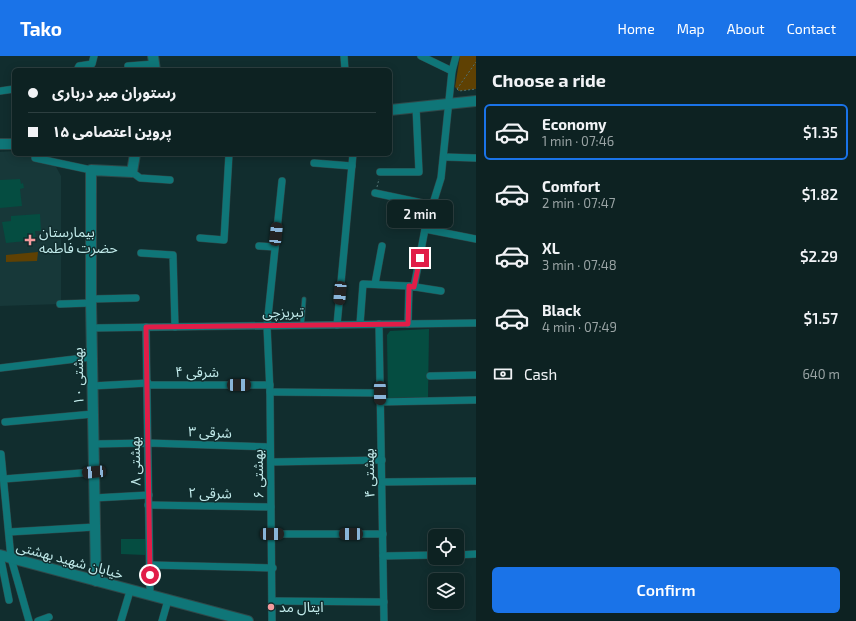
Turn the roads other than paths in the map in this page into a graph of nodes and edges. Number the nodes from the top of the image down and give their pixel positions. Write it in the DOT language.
graph roads {
  1 [pos="94,56"];
  2 [pos="344,56"];
  3 [pos="421,56"];
  4 [pos="456,56"];
  5 [pos="154,63"];
  6 [pos="128,66"];
  7 [pos="78,68"];
  8 [pos="345,68"];
  9 [pos="452,71"];
  10 [pos="12,89"];
  11 [pos="0,91"];
  12 [pos="476,101"];
  13 [pos="449,104"];
  14 [pos="416,107"];
  15 [pos="392,110"];
  16 [pos="0,144"];
  17 [pos="12,144"];
  18 [pos="35,156"];
  19 [pos="135,156"];
  20 [pos="229,156"];
  21 [pos="353,156"];
  22 [pos="444,157"];
  23 [pos="476,158"];
  24 [pos="314,163"];
  25 [pos="352,166"];
  26 [pos="91,170"];
  27 [pos="132,172"];
  28 [pos="380,172"];
  29 [pos="170,180"];
  30 [pos="282,181"];
  31 [pos="375,193"];
  32 [pos="432,205"];
  33 [pos="425,229"];
  34 [pos="200,238"];
  35 [pos="476,239"];
  36 [pos="259,246"];
  37 [pos="382,246"];
  38 [pos="275,247"];
  39 [pos="141,253"];
  40 [pos="375,284"];
  41 [pos="412,287"];
  42 [pos="441,291"];
  43 [pos="136,298"];
  44 [pos="304,299"];
  45 [pos="91,301"];
  46 [pos="60,304"];
  47 [pos="476,323"];
  48 [pos="360,324"];
  49 [pos="379,324"];
  50 [pos="408,324"];
  51 [pos="302,325"];
  52 [pos="337,325"];
  53 [pos="268,326"];
  54 [pos="146,327"];
  55 [pos="175,327"];
  56 [pos="91,328"];
  57 [pos="92,357"];
  58 [pos="0,368"];
  59 [pos="430,376"];
  60 [pos="476,376"];
  61 [pos="148,384"];
  62 [pos="92,386"];
  63 [pos="270,388"];
  64 [pos="380,393"];
  65 [pos="476,400"];
  66 [pos="380,402"];
  67 [pos="93,414"];
  68 [pos="5,422"];
  69 [pos="148,443"];
  70 [pos="93,444"];
  71 [pos="270,447"];
  72 [pos="1,454"];
  73 [pos="382,460"];
  74 [pos="271,462"];
  75 [pos="94,472"];
  76 [pos="476,481"];
  77 [pos="382,482"];
  78 [pos="3,484"];
  79 [pos="149,495"];
  80 [pos="94,498"];
  81 [pos="148,505"];
  82 [pos="271,507"];
  83 [pos="3,510"];
  84 [pos="95,528"];
  85 [pos="9,532"];
  86 [pos="272,534"];
  87 [pos="383,534"];
  88 [pos="476,554"];
  89 [pos="0,555"];
  90 [pos="428,555"];
  91 [pos="464,555"];
  92 [pos="383,556"];
  93 [pos="11,558"];
  94 [pos="150,565"];
  95 [pos="273,568"];
  96 [pos="96,581"];
  97 [pos="130,591"];
  98 [pos="150,595"];
  99 [pos="9,600"];
  100 [pos="168,600"];
  101 [pos="273,601"];
  102 [pos="384,602"];
  103 [pos="49,617"];
  104 [pos="30,621"];
  105 [pos="38,621"];
  106 [pos="121,621"];
  107 [pos="162,621"];
  108 [pos="248,621"];
  109 [pos="272,621"];
  110 [pos="384,621"];
  1 -- 7 [label="street"];
  2 -- 8 [label="street"];
  3 -- 9 [label="street"];
  4 -- 9 [label="street"];
  5 -- 6 [label="street"];
  9 -- 13 [label="street"];
  10 -- 11 [label="street"];
  12 -- 13 [label="street"];
  13 -- 14 [label="street"];
  13 -- 22 [label="street"];
  14 -- 15 [label="street"];
  14 -- 28 [label="street"];
  16 -- 17 [label="street"];
  18 -- 26 [label="street"];
  19 -- 27 [label="street"];
  20 -- 34 [label="street"];
  21 -- 25 [label="street"];
  22 -- 23 [label="street"];
  22 -- 32 [label="street"];
  24 -- 25 [label="street"];
  25 -- 52 [label="street"];
  26 -- 27 [label="street"];
  26 -- 45 [label="street, بهشتی ۱۰"];
  27 -- 29 [label="street"];
  30 -- 38 [label="street, بهشتی ۶"];
  31 -- 32 [label="street"];
  32 -- 33 [label="street"];
  33 -- 35 [label="street"];
  33 -- 41 [label="street"];
  36 -- 38 [label="street"];
  37 -- 40 [label="street"];
  38 -- 53 [label="street, بهشتی ۶"];
  39 -- 55 [label="street"];
  40 -- 41 [label="street"];
  40 -- 48 [label="street"];
  41 -- 42 [label="street"];
  41 -- 50 [label="street"];
  43 -- 45 [label="street"];
  44 -- 51 [label="lane"];
  45 -- 46 [label="street"];
  45 -- 56 [label="street, بهشتی ۱۰"];
  47 -- 50 [label="street, تبریزچی"];
  48 -- 49 [label="street, تبریزچی"];
  48 -- 52 [label="street, تبریزچی"];
  49 -- 50 [label="street, تبریزچی"];
  49 -- 64 [label="street, بهشتی ۴"];
  51 -- 52 [label="street, تبریزچی"];
  51 -- 53 [label="street, تبریزچی"];
  53 -- 55 [label="street, تبریزچی"];
  53 -- 63 [label="street, بهشتی ۶"];
  54 -- 55 [label="street, تبریزچی"];
  54 -- 56 [label="street, تبریزچی"];
  54 -- 61 [label="street, بهشتی ۸"];
  56 -- 57 [label="street, بهشتی ۱۰"];
  57 -- 58 [label="street"];
  57 -- 62 [label="street, بهشتی ۱۰"];
  59 -- 60 [label="street"];
  61 -- 62 [label="street, شرقی ۴"];
  61 -- 63 [label="street, شرقی ۴"];
  61 -- 69 [label="street, بهشتی ۸"];
  62 -- 67 [label="street, بهشتی ۱۰"];
  63 -- 64 [label="street, شرقی ۴"];
  63 -- 71 [label="street, بهشتی ۶"];
  64 -- 66 [label="street, بهشتی ۴"];
  65 -- 66 [label="street"];
  66 -- 73 [label="street, بهشتی ۴"];
  67 -- 68 [label="street"];
  67 -- 70 [label="street, بهشتی ۱۰"];
  69 -- 70 [label="street, شرقی ۳"];
  69 -- 71 [label="street, شرقی ۳"];
  69 -- 79 [label="street, بهشتی ۸"];
  70 -- 75 [label="street, بهشتی ۱۰"];
  71 -- 74 [label="street, بهشتی ۶"];
  72 -- 78 [label="street"];
  73 -- 74 [label="street"];
  73 -- 77 [label="street, بهشتی ۴"];
  74 -- 82 [label="street, بهشتی ۶"];
  75 -- 78 [label="street"];
  75 -- 80 [label="street, بهشتی ۱۰"];
  76 -- 77 [label="street"];
  77 -- 87 [label="street, بهشتی ۴"];
  78 -- 83 [label="street"];
  79 -- 80 [label="street"];
  79 -- 81 [label="street, بهشتی ۸"];
  80 -- 84 [label="street, بهشتی ۱۰"];
  81 -- 82 [label="street, شرقی ۲"];
  81 -- 94 [label="street, بهشتی ۸"];
  82 -- 86 [label="street, بهشتی ۶"];
  83 -- 85 [label="street"];
  84 -- 85 [label="street"];
  84 -- 96 [label="street, بهشتی ۱۰"];
  85 -- 93 [label="street"];
  86 -- 87 [label="street"];
  86 -- 95 [label="street, بهشتی ۶"];
  87 -- 92 [label="street, بهشتی ۴"];
  88 -- 91 [label="street"];
  89 -- 93 [label="street, خیابان شهید بهشتی"];
  89 -- 99 [label="street"];
  90 -- 92 [label="street"];
  92 -- 102 [label="street, بهشتی ۴"];
  93 -- 96 [label="street, خیابان شهید بهشتی"];
  93 -- 104 [label="street"];
  94 -- 95 [label="street"];
  94 -- 98 [label="street, بهشتی ۸"];
  95 -- 101 [label="street, بهشتی ۶"];
  96 -- 97 [label="street, خیابان شهید بهشتی"];
  97 -- 98 [label="street, خیابان شهید بهشتی"];
  97 -- 106 [label="street"];
  98 -- 100 [label="street, خیابان شهید بهشتی"];
  100 -- 107 [label="street"];
  100 -- 108 [label="street, خیابان شهید بهشتی"];
  101 -- 102 [label="street"];
  101 -- 109 [label="street, بهشتی ۶"];
  102 -- 110 [label="street, بهشتی ۴"];
  103 -- 105 [label="street"];
}
